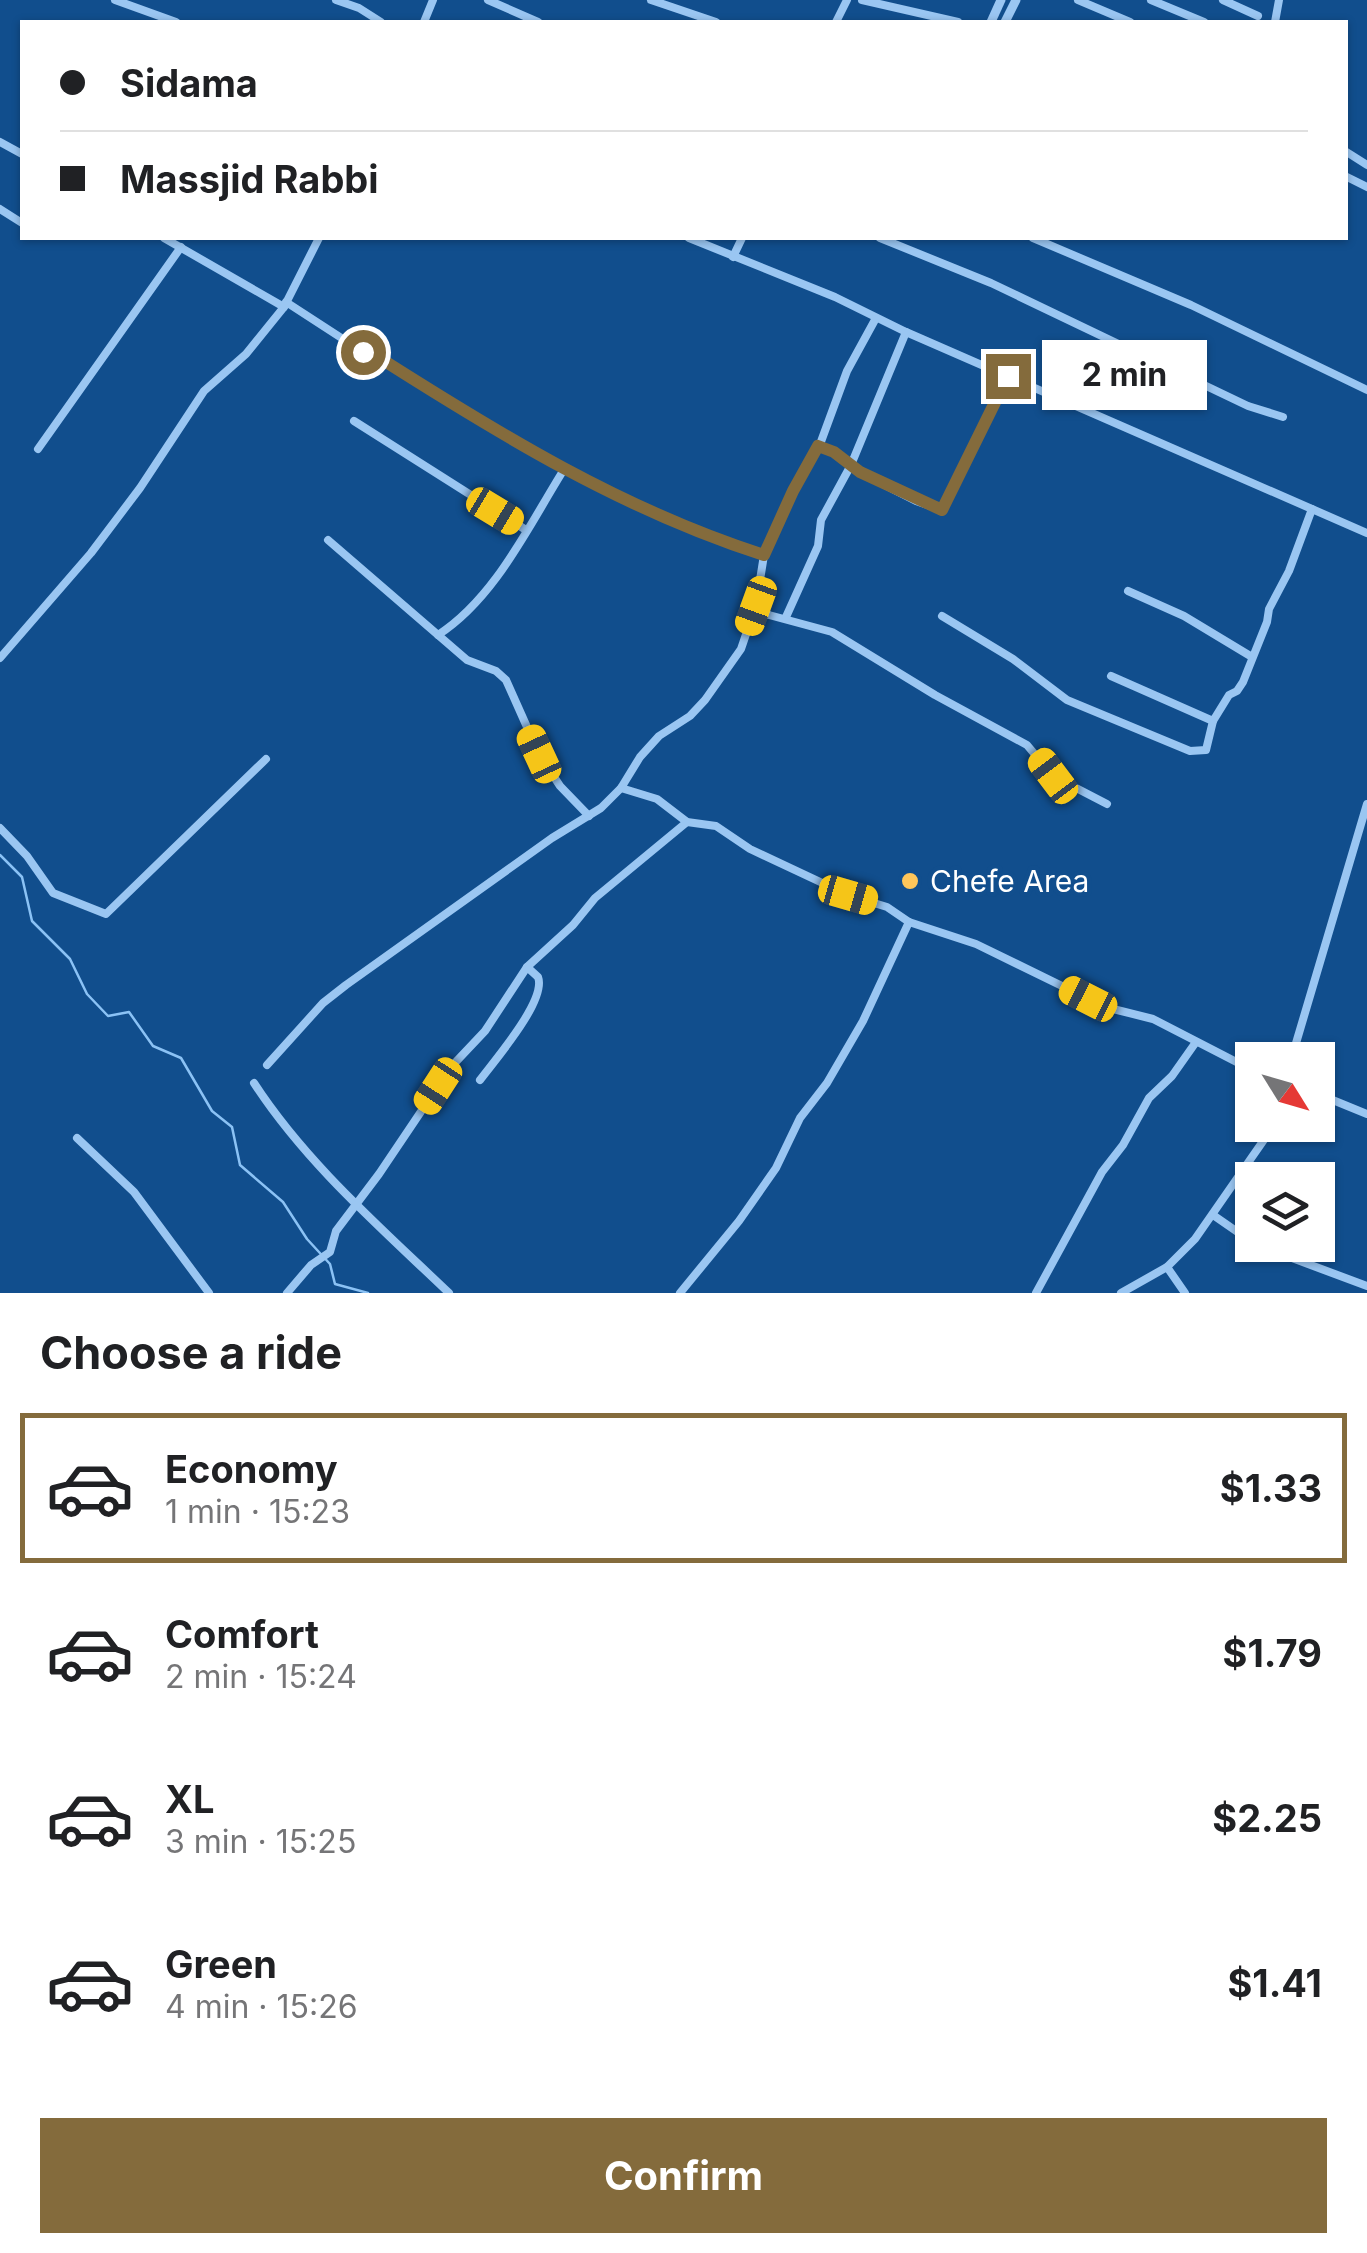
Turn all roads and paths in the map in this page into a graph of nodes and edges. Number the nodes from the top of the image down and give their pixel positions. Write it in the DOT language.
graph roads {
  1 [pos="115,0"];
  2 [pos="336,0"];
  3 [pos="488,0"];
  4 [pos="651,0"];
  5 [pos="862,0"];
  6 [pos="1078,0"];
  7 [pos="1151,0"];
  8 [pos="1223,0"];
  9 [pos="1258,16"];
  10 [pos="170,20"];
  11 [pos="378,20"];
  12 [pos="533,20"];
  13 [pos="710,20"];
  14 [pos="949,20"];
  15 [pos="1125,20"];
  16 [pos="1199,20"];
  17 [pos="168,240"];
  18 [pos="318,240"];
  19 [pos="694,240"];
  20 [pos="741,240"];
  21 [pos="885,240"];
  22 [pos="1038,240"];
  23 [pos="181,247"];
  24 [pos="732,257"];
  25 [pos="285,304"];
  26 [pos="876,318"];
  27 [pos="906,332"];
  28 [pos="1008,376"];
  29 [pos="1367,390"];
  30 [pos="1283,416"];
  31 [pos="354,421"];
  32 [pos="818,446"];
  33 [pos="38,448"];
  34 [pos="852,465"];
  35 [pos="563,470"];
  36 [pos="1312,510"];
  37 [pos="526,530"];
  38 [pos="1367,533"];
  39 [pos="328,540"];
  40 [pos="764,555"];
  41 [pos="1128,591"];
  42 [pos="756,606"];
  43 [pos="786,616"];
  44 [pos="942,616"];
  45 [pos="438,635"];
  46 [pos="1252,656"];
  47 [pos="0,658"];
  48 [pos="1111,676"];
  49 [pos="1213,721"];
  50 [pos="266,759"];
  51 [pos="621,788"];
  52 [pos="1107,804"];
  53 [pos="1367,804"];
  54 [pos="590,816"];
  55 [pos="688,822"];
  56 [pos="0,828"];
  57 [pos="910,922"];
  58 [pos="526,967"];
  59 [pos="1196,1042"];
  60 [pos="1296,1042"];
  61 [pos="1235,1062"];
  62 [pos="268,1064"];
  63 [pos="480,1080"];
  64 [pos="254,1083"];
  65 [pos="1335,1101"];
  66 [pos="1367,1114"];
  67 [pos="77,1138"];
  68 [pos="1263,1142"];
  69 [pos="357,1206"];
  70 [pos="1213,1215"];
  71 [pos="1235,1230"];
  72 [pos="1304,1262"];
  73 [pos="1167,1267"];
  74 [pos="1367,1286"];
  75 [pos="209,1293"];
  76 [pos="288,1293"];
  77 [pos="448,1293"];
  78 [pos="680,1293"];
  79 [pos="1036,1293"];
  80 [pos="1121,1293"];
  81 [pos="1185,1293"];
  1 -- 10 [label="street"];
  2 -- 11 [label="street"];
  3 -- 12 [label="street"];
  4 -- 13 [label="street"];
  5 -- 14 [label="street"];
  6 -- 15 [label="street"];
  7 -- 16 [label="street"];
  8 -- 9 [label="street"];
  17 -- 23 [label="street"];
  18 -- 25 [label="street"];
  19 -- 24 [label="street"];
  20 -- 24 [label="street"];
  21 -- 30 [label="street"];
  22 -- 29 [label="street"];
  23 -- 25 [label="street"];
  23 -- 33 [label="street"];
  24 -- 26 [label="street"];
  25 -- 35 [label="street"];
  25 -- 47 [label="street"];
  26 -- 27 [label="street"];
  26 -- 32 [label="street"];
  27 -- 28 [label="street"];
  27 -- 34 [label="street"];
  28 -- 34 [label="street"];
  28 -- 36 [label="street"];
  31 -- 37 [label="street"];
  32 -- 34 [label="street"];
  32 -- 40 [label="street"];
  34 -- 43 [label="street"];
  35 -- 37 [label="street"];
  35 -- 40 [label="street"];
  36 -- 38 [label="street"];
  36 -- 46 [label="street"];
  37 -- 45 [label="street"];
  39 -- 45 [label="street"];
  40 -- 42 [label="street"];
  41 -- 46 [label="street"];
  42 -- 43 [label="street"];
  42 -- 51 [label="street"];
  43 -- 52 [label="street"];
  44 -- 49 [label="street"];
  45 -- 54 [label="street"];
  46 -- 49 [label="street"];
  48 -- 49 [label="street"];
  50 -- 56 [label="street"];
  51 -- 54 [label="street"];
  51 -- 55 [label="street"];
  53 -- 60 [label="street"];
  54 -- 62 [label="street"];
  55 -- 57 [label="street"];
  55 -- 58 [label="street"];
  57 -- 59 [label="street"];
  57 -- 78 [label="street"];
  58 -- 63 [label="street"];
  58 -- 69 [label="street"];
  59 -- 61 [label="street"];
  59 -- 79 [label="street"];
  64 -- 69 [label="street"];
  65 -- 66 [label="street"];
  67 -- 75 [label="street"];
  68 -- 70 [label="street"];
  69 -- 76 [label="street"];
  69 -- 77 [label="street"];
  70 -- 71 [label="street"];
  70 -- 73 [label="street"];
  72 -- 74 [label="street"];
  73 -- 80 [label="street"];
  73 -- 81 [label="street"];
}
